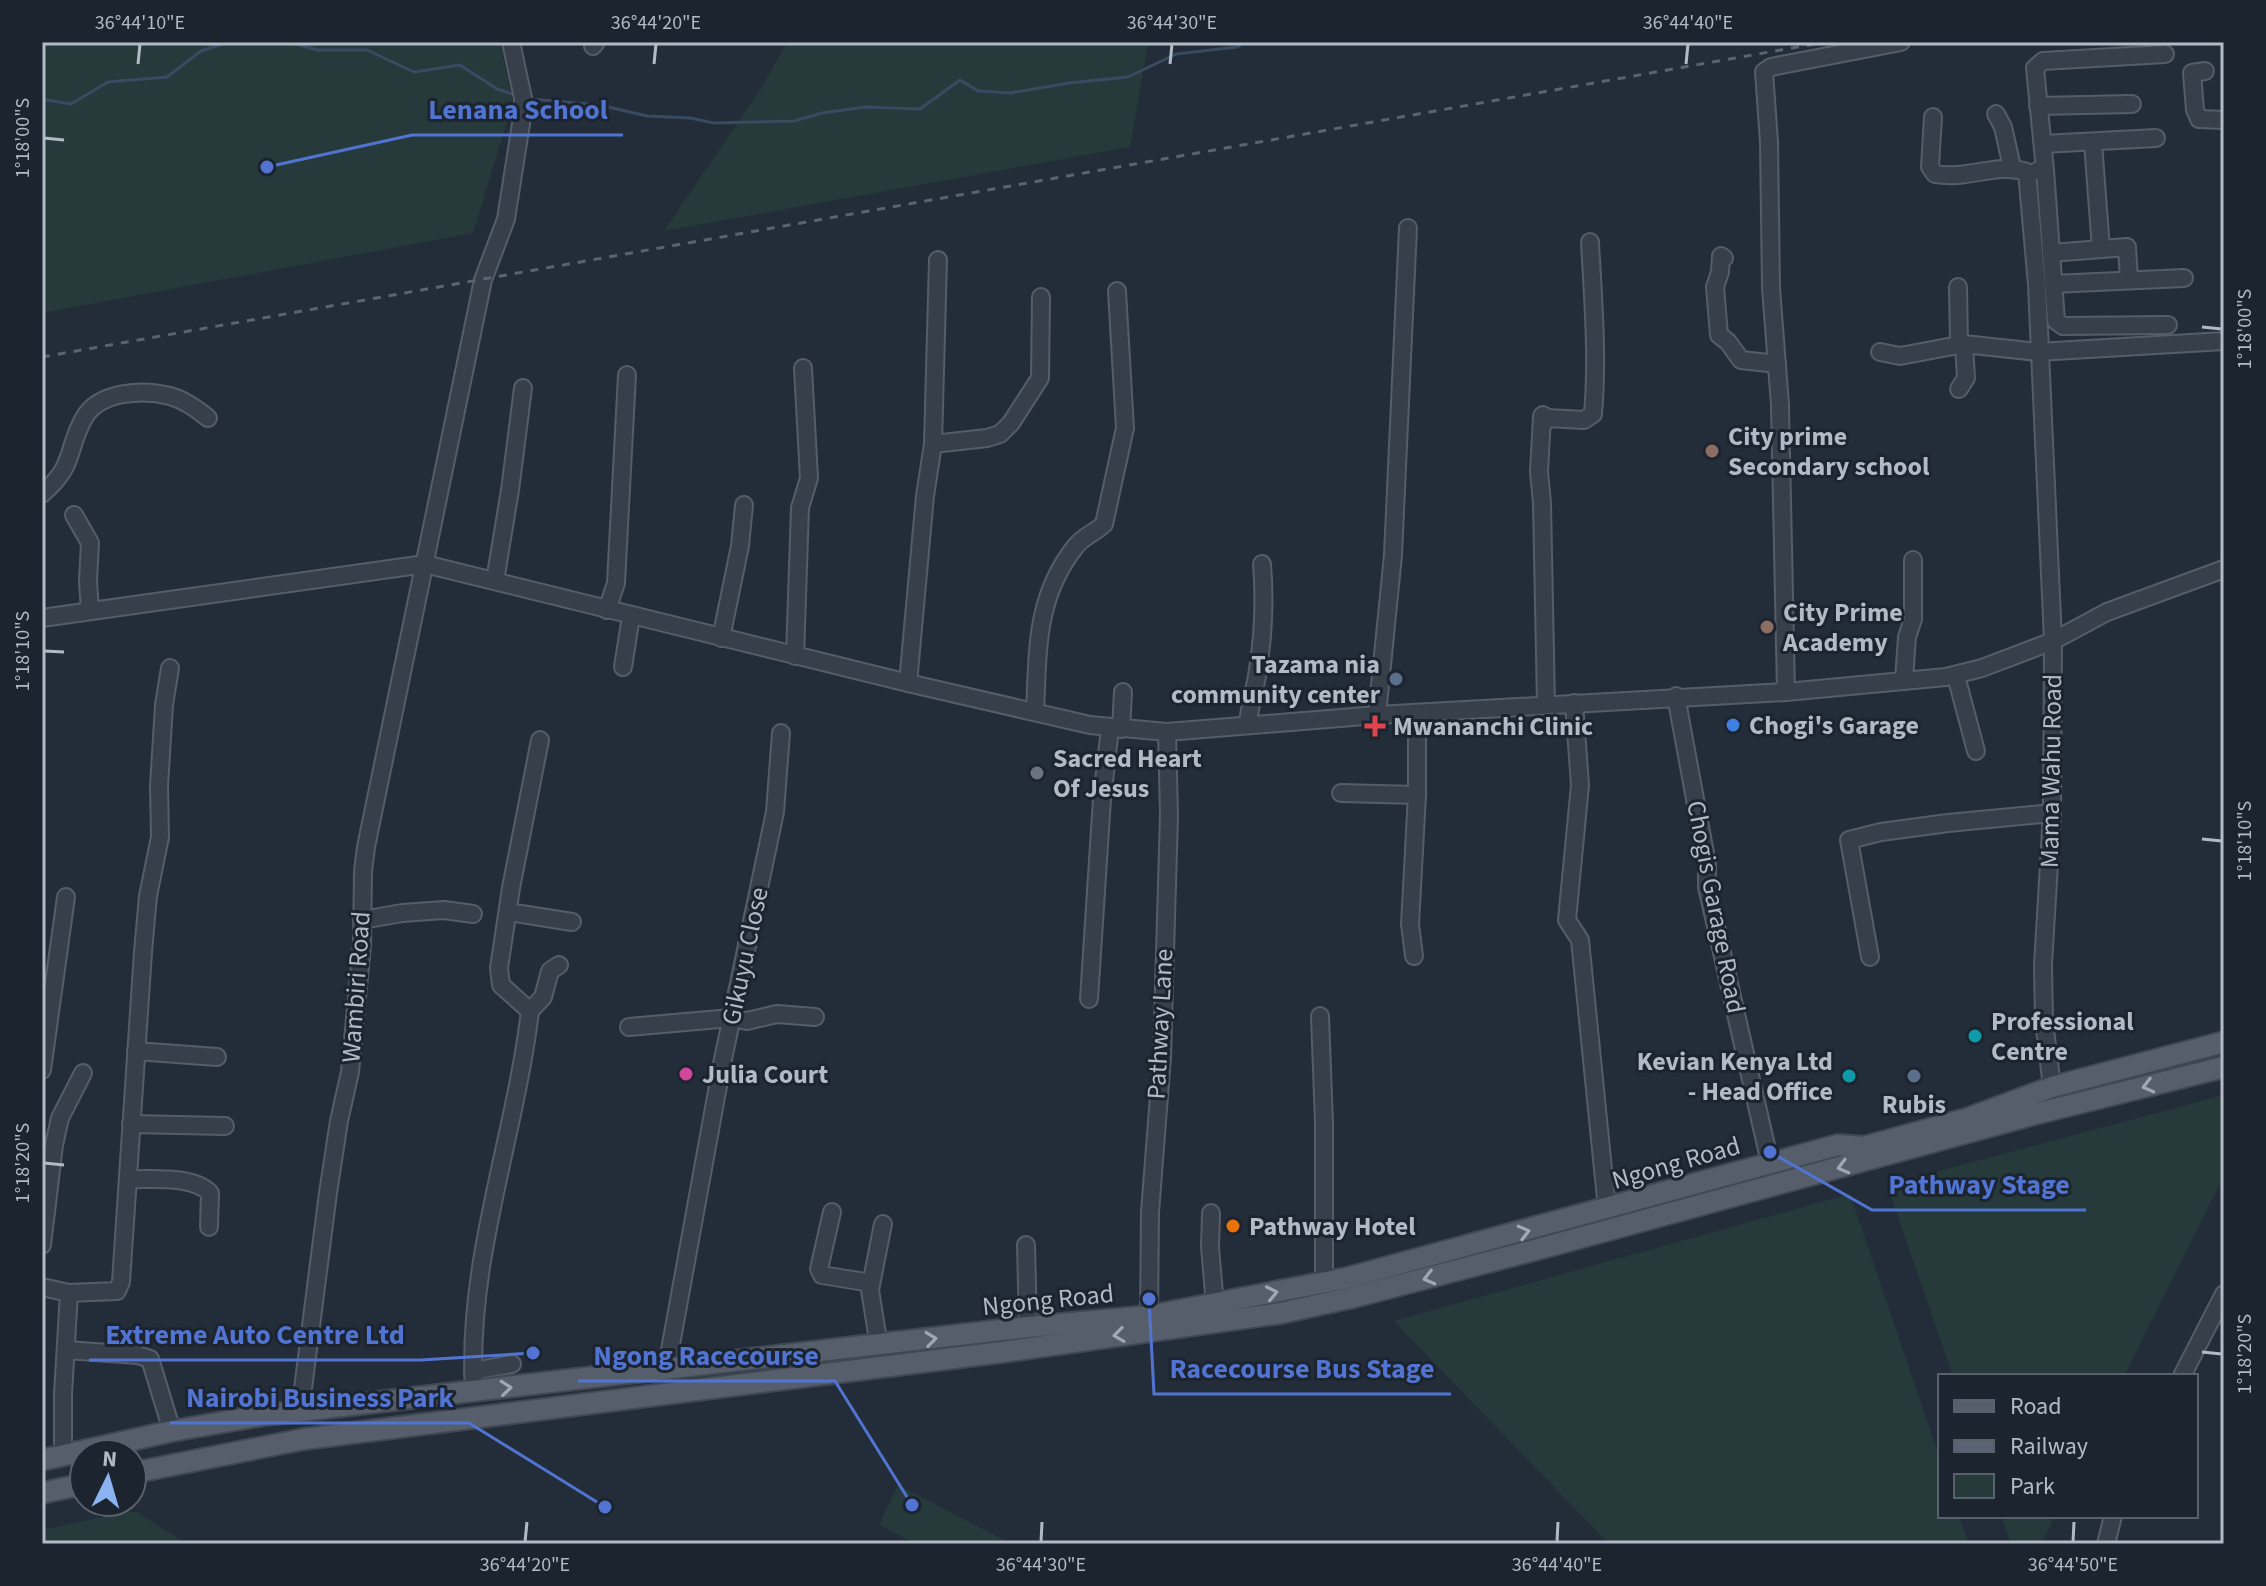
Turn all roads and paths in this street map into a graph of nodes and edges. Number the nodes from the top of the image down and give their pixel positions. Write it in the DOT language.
graph roads {
  1 [pos="511,42"];
  2 [pos="1901,42"];
  3 [pos="2165,54"];
  4 [pos="2205,71"];
  5 [pos="2132,104"];
  6 [pos="2038,106"];
  7 [pos="1996,114"];
  8 [pos="1933,117"];
  9 [pos="2224,120"];
  10 [pos="2156,138"];
  11 [pos="2093,143"];
  12 [pos="2043,144"];
  13 [pos="2020,169"];
  14 [pos="2045,170"];
  15 [pos="1408,228"];
  16 [pos="1590,242"];
  17 [pos="2101,249"];
  18 [pos="2051,253"];
  19 [pos="1724,258"];
  20 [pos="938,260"];
  21 [pos="2184,278"];
  22 [pos="2129,280"];
  23 [pos="2053,284"];
  24 [pos="1958,287"];
  25 [pos="1117,291"];
  26 [pos="1041,297"];
  27 [pos="2168,325"];
  28 [pos="2224,341"];
  29 [pos="1961,344"];
  30 [pos="1880,352"];
  31 [pos="2038,352"];
  32 [pos="1777,364"];
  33 [pos="803,368"];
  34 [pos="627,375"];
  35 [pos="523,388"];
  36 [pos="1959,389"];
  37 [pos="208,418"];
  38 [pos="933,444"];
  39 [pos="42,494"];
  40 [pos="744,505"];
  41 [pos="74,515"];
  42 [pos="1913,560"];
  43 [pos="425,564"];
  44 [pos="1262,564"];
  45 [pos="2224,569"];
  46 [pos="495,581"];
  47 [pos="607,610"];
  48 [pos="90,611"];
  49 [pos="631,616"];
  50 [pos="42,618"];
  51 [pos="721,638"];
  52 [pos="2053,641"];
  53 [pos="795,656"];
  54 [pos="623,667"];
  55 [pos="170,668"];
  56 [pos="1956,676"];
  57 [pos="1904,680"];
  58 [pos="908,683"];
  59 [pos="1123,692"];
  60 [pos="1786,692"];
  61 [pos="1676,696"];
  62 [pos="1574,703"];
  63 [pos="1546,705"];
  64 [pos="1035,712"];
  65 [pos="1417,714"];
  66 [pos="1377,715"];
  67 [pos="1248,725"];
  68 [pos="1116,729"];
  69 [pos="1167,732"];
  70 [pos="781,733"];
  71 [pos="540,740"];
  72 [pos="1976,751"];
  73 [pos="1341,793"];
  74 [pos="1417,795"];
  75 [pos="2052,813"];
  76 [pos="66,897"];
  77 [pos="508,912"];
  78 [pos="473,914"];
  79 [pos="362,920"];
  80 [pos="572,922"];
  81 [pos="1414,956"];
  82 [pos="1870,957"];
  83 [pos="559,965"];
  84 [pos="1089,999"];
  85 [pos="530,1011"];
  86 [pos="46,1015"];
  87 [pos="1320,1016"];
  88 [pos="815,1017"];
  89 [pos="731,1018"];
  90 [pos="629,1027"];
  91 [pos="2224,1042"];
  92 [pos="136,1051"];
  93 [pos="217,1057"];
  94 [pos="2224,1067"];
  95 [pos="42,1070"];
  96 [pos="83,1073"];
  97 [pos="2052,1087"];
  98 [pos="131,1124"];
  99 [pos="225,1126"];
  100 [pos="1770,1163"];
  101 [pos="128,1179"];
  102 [pos="1607,1209"];
  103 [pos="832,1212"];
  104 [pos="1211,1213"];
  105 [pos="883,1224"];
  106 [pos="209,1227"];
  107 [pos="42,1245"];
  108 [pos="1026,1245"];
  109 [pos="1324,1282"];
  110 [pos="871,1283"];
  111 [pos="42,1287"];
  112 [pos="69,1293"];
  113 [pos="2224,1294"];
  114 [pos="1215,1305"];
  115 [pos="1149,1316"];
  116 [pos="1028,1327"];
  117 [pos="879,1346"];
  118 [pos="66,1350"];
  119 [pos="512,1364"];
  120 [pos="670,1368"];
  121 [pos="2183,1374"];
  122 [pos="473,1381"];
  123 [pos="300,1412"];
  124 [pos="172,1431"];
  125 [pos="304,1439"];
  126 [pos="63,1456"];
  127 [pos="42,1460"];
  128 [pos="148,1470"];
  129 [pos="68,1487"];
  130 [pos="42,1493"];
  131 [pos="2112,1518"];
  132 [pos="2106,1544"];
  1 -- 43 [label="street, Wambiri Road"];
  2 -- 32 [label="street"];
  3 -- 6 [label="street"];
  4 -- 9 [label="street"];
  5 -- 6 [label="street"];
  6 -- 12 [label="street"];
  7 -- 13 [label="street"];
  8 -- 13 [label="street"];
  10 -- 11 [label="street"];
  11 -- 12 [label="street"];
  11 -- 17 [label="street"];
  12 -- 14 [label="street"];
  13 -- 14 [label="street"];
  13 -- 31 [label="street"];
  14 -- 18 [label="street"];
  15 -- 66 [label="street"];
  16 -- 63 [label="street"];
  17 -- 18 [label="street"];
  17 -- 22 [label="street"];
  18 -- 23 [label="street"];
  19 -- 32 [label="street"];
  20 -- 38 [label="street"];
  21 -- 22 [label="street"];
  22 -- 23 [label="street"];
  23 -- 27 [label="street"];
  24 -- 29 [label="street"];
  25 -- 64 [label="street"];
  26 -- 38 [label="street"];
  28 -- 31 [label="street"];
  29 -- 30 [label="street"];
  29 -- 31 [label="street"];
  29 -- 36 [label="street"];
  31 -- 52 [label="street"];
  32 -- 60 [label="street"];
  33 -- 53 [label="street"];
  34 -- 47 [label="street"];
  35 -- 46 [label="street"];
  37 -- 39 [label="street"];
  38 -- 58 [label="street"];
  40 -- 51 [label="street"];
  41 -- 48 [label="street"];
  42 -- 57 [label="street"];
  43 -- 46 [label="street"];
  43 -- 48 [label="street"];
  43 -- 79 [label="street, Wambiri Road"];
  44 -- 67 [label="street"];
  45 -- 52 [label="street, Mama Wahu Road"];
  46 -- 47 [label="street"];
  47 -- 49 [label="street"];
  48 -- 50 [label="street"];
  49 -- 51 [label="street"];
  49 -- 54 [label="street"];
  51 -- 53 [label="street"];
  52 -- 56 [label="street"];
  52 -- 75 [label="street, Mama Wahu Road"];
  53 -- 58 [label="street"];
  55 -- 92 [label="street"];
  56 -- 57 [label="street"];
  56 -- 72 [label="street"];
  57 -- 60 [label="street"];
  58 -- 64 [label="street"];
  59 -- 68 [label="street"];
  60 -- 61 [label="street"];
  61 -- 62 [label="street"];
  61 -- 100 [label="street, Chogis Garage Road"];
  62 -- 63 [label="street"];
  62 -- 102 [label="street"];
  63 -- 65 [label="street"];
  64 -- 68 [label="street"];
  65 -- 66 [label="street"];
  65 -- 74 [label="street"];
  66 -- 67 [label="street"];
  67 -- 69 [label="street"];
  68 -- 69 [label="street"];
  68 -- 84 [label="street"];
  69 -- 115 [label="street, Pathway Lane"];
  70 -- 89 [label="street, Gikuyu Close"];
  71 -- 77 [label="street"];
  73 -- 74 [label="street"];
  74 -- 81 [label="street"];
  75 -- 82 [label="street"];
  75 -- 97 [label="street, Mama Wahu Road"];
  76 -- 86 [label="street"];
  77 -- 80 [label="street"];
  77 -- 85 [label="street"];
  78 -- 79 [label="street"];
  79 -- 123 [label="street, Wambiri Road"];
  83 -- 85 [label="street"];
  85 -- 122 [label="street"];
  86 -- 95 [label="street"];
  87 -- 109 [label="street"];
  88 -- 89 [label="street"];
  89 -- 90 [label="street"];
  89 -- 120 [label="street, Gikuyu Close"];
  91 -- 97 [label="main road, Ngong Road"];
  92 -- 93 [label="street"];
  92 -- 98 [label="street"];
  94 -- 125 [label="main road, Ngong Road, one-way"];
  96 -- 107 [label="street"];
  97 -- 100 [label="main road, Ngong Road"];
  98 -- 99 [label="street"];
  98 -- 101 [label="street"];
  100 -- 102 [label="main road, Ngong Road"];
  101 -- 106 [label="street"];
  101 -- 112 [label="street"];
  109 -- 102 [label="main road, Ngong Road, one-way"];
  103 -- 110 [label="street"];
  104 -- 114 [label="street"];
  105 -- 110 [label="street"];
  108 -- 116 [label="street"];
  114 -- 109 [label="main road, Ngong Road, one-way"];
  110 -- 117 [label="street"];
  111 -- 112 [label="street"];
  112 -- 118 [label="street"];
  113 -- 121 [label="street"];
  114 -- 115 [label="main road, Ngong Road"];
  115 -- 116 [label="main road, Ngong Road"];
  117 -- 116 [label="main road, Ngong Road, one-way"];
  117 -- 120 [label="main road, Ngong Road"];
  118 -- 124 [label="street"];
  118 -- 126 [label="street"];
  119 -- 122 [label="street"];
  122 -- 120 [label="main road, Ngong Road, one-way"];
  122 -- 123 [label="main road, Ngong Road"];
  123 -- 124 [label="main road, Ngong Road"];
  123 -- 125 [label="main road"];
  124 -- 126 [label="main road, Ngong Road"];
  125 -- 128 [label="main road, Ngong Road"];
  126 -- 127 [label="main road, Ngong Road"];
  129 -- 130 [label="main road"];
  131 -- 132 [label="street"];
}
